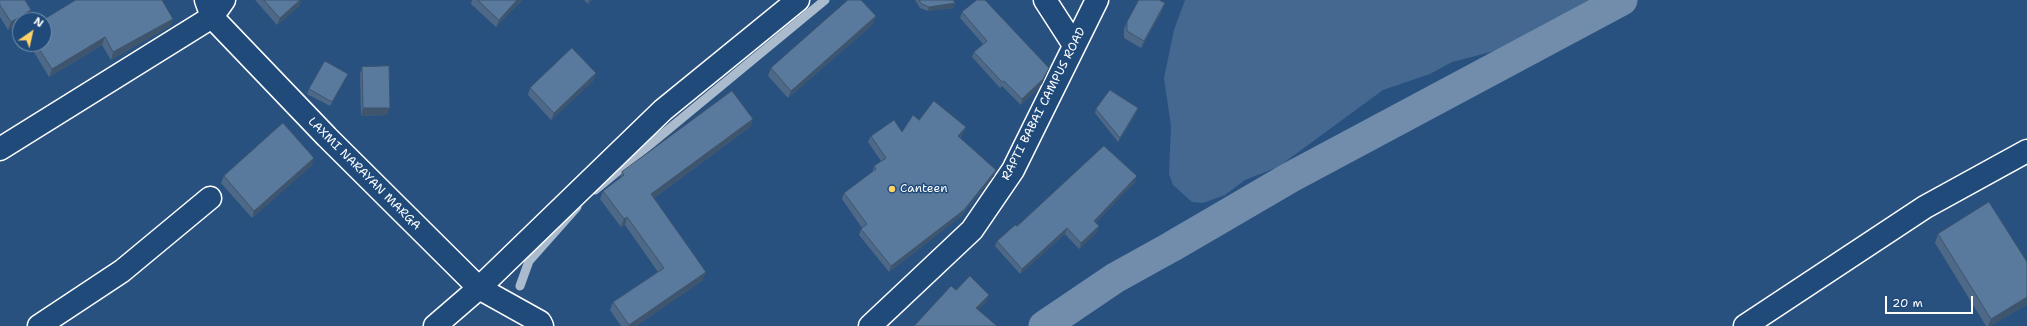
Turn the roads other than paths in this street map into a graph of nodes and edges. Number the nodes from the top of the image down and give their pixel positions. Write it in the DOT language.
graph roads {
  1 [pos="798,0"];
  2 [pos="1045,0"];
  3 [pos="1097,0"];
  4 [pos="214,6"];
  5 [pos="1074,44"];
  6 [pos="0,149"];
  7 [pos="2027,151"];
  8 [pos="210,198"];
  9 [pos="479,288"];
  10 [pos="39,326"];
  11 [pos="435,326"];
  12 [pos="542,326"];
  13 [pos="870,326"];
  14 [pos="1745,326"];
  1 -- 9 [label="street"];
  2 -- 5 [label="street"];
  3 -- 5 [label="street, RAPTI BABAI CAMPUS ROAD"];
  4 -- 6 [label="street"];
  4 -- 9 [label="street, LAXMI NARAYAN MARGA"];
  5 -- 13 [label="street, RAPTI BABAI CAMPUS ROAD"];
  7 -- 14 [label="street"];
  8 -- 10 [label="street"];
  9 -- 11 [label="street"];
  9 -- 12 [label="street, LAXMI NARAYAN MARGA"];
}
